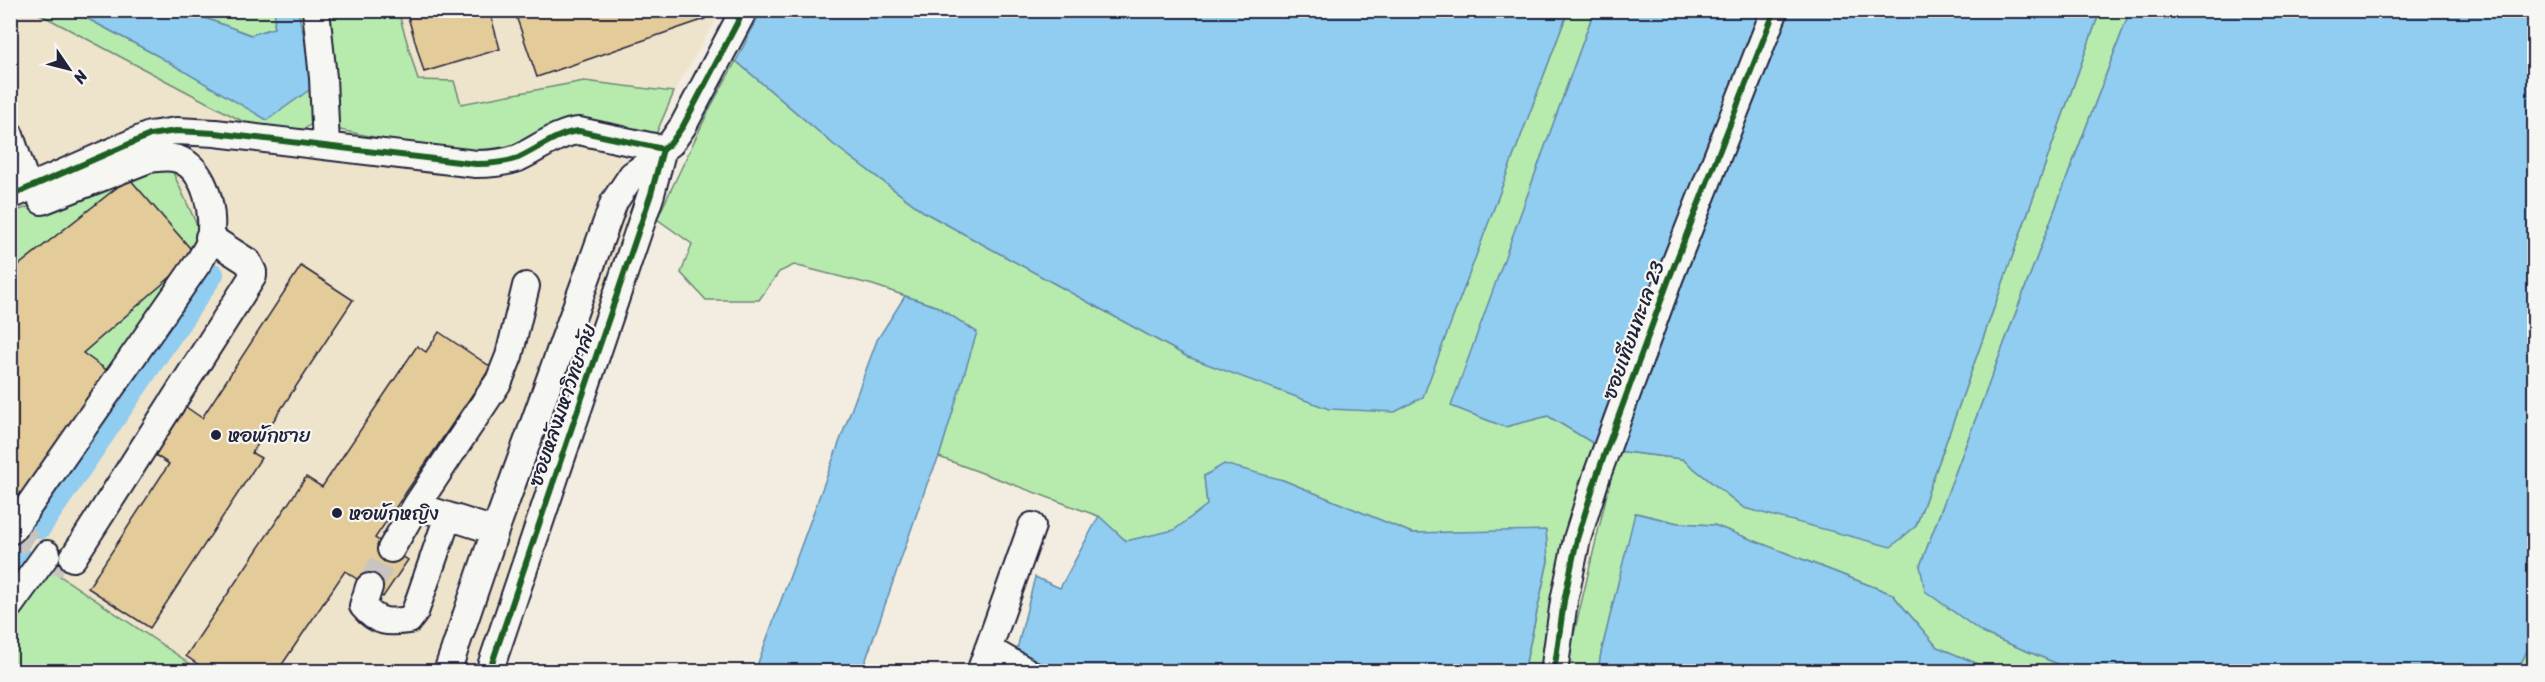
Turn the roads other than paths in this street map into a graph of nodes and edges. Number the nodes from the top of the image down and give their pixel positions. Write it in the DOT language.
graph roads {
  1 [pos="316,10"];
  2 [pos="744,10"];
  3 [pos="1775,10"];
  4 [pos="10,135"];
  5 [pos="326,146"];
  6 [pos="665,152"];
  7 [pos="19,192"];
  8 [pos="10,213"];
  9 [pos="210,237"];
  10 [pos="526,286"];
  11 [pos="416,506"];
  12 [pos="448,516"];
  13 [pos="1032,526"];
  14 [pos="12,530"];
  15 [pos="495,531"];
  16 [pos="391,549"];
  17 [pos="47,554"];
  18 [pos="73,558"];
  19 [pos="369,587"];
  20 [pos="10,605"];
  21 [pos="984,660"];
  22 [pos="447,672"];
  23 [pos="489,672"];
  24 [pos="1028,672"];
  25 [pos="1554,672"];
  1 -- 5 [label="street"];
  2 -- 6 [label="street, ซอยหลังมหาวิทยาลัย"];
  3 -- 25 [label="street, ซอยเทียนทะเล 23"];
  4 -- 7 [label="street"];
  5 -- 6 [label="street"];
  5 -- 7 [label="street"];
  6 -- 15 [label="street"];
  6 -- 23 [label="street, ซอยหลังมหาวิทยาลัย"];
  8 -- 9 [label="street"];
  9 -- 14 [label="street"];
  9 -- 18 [label="street"];
  10 -- 11 [label="street"];
  11 -- 12 [label="street"];
  11 -- 16 [label="street"];
  12 -- 15 [label="street"];
  12 -- 19 [label="street"];
  13 -- 21 [label="street"];
  15 -- 22 [label="street"];
  17 -- 20 [label="street"];
  21 -- 24 [label="street"];
}
